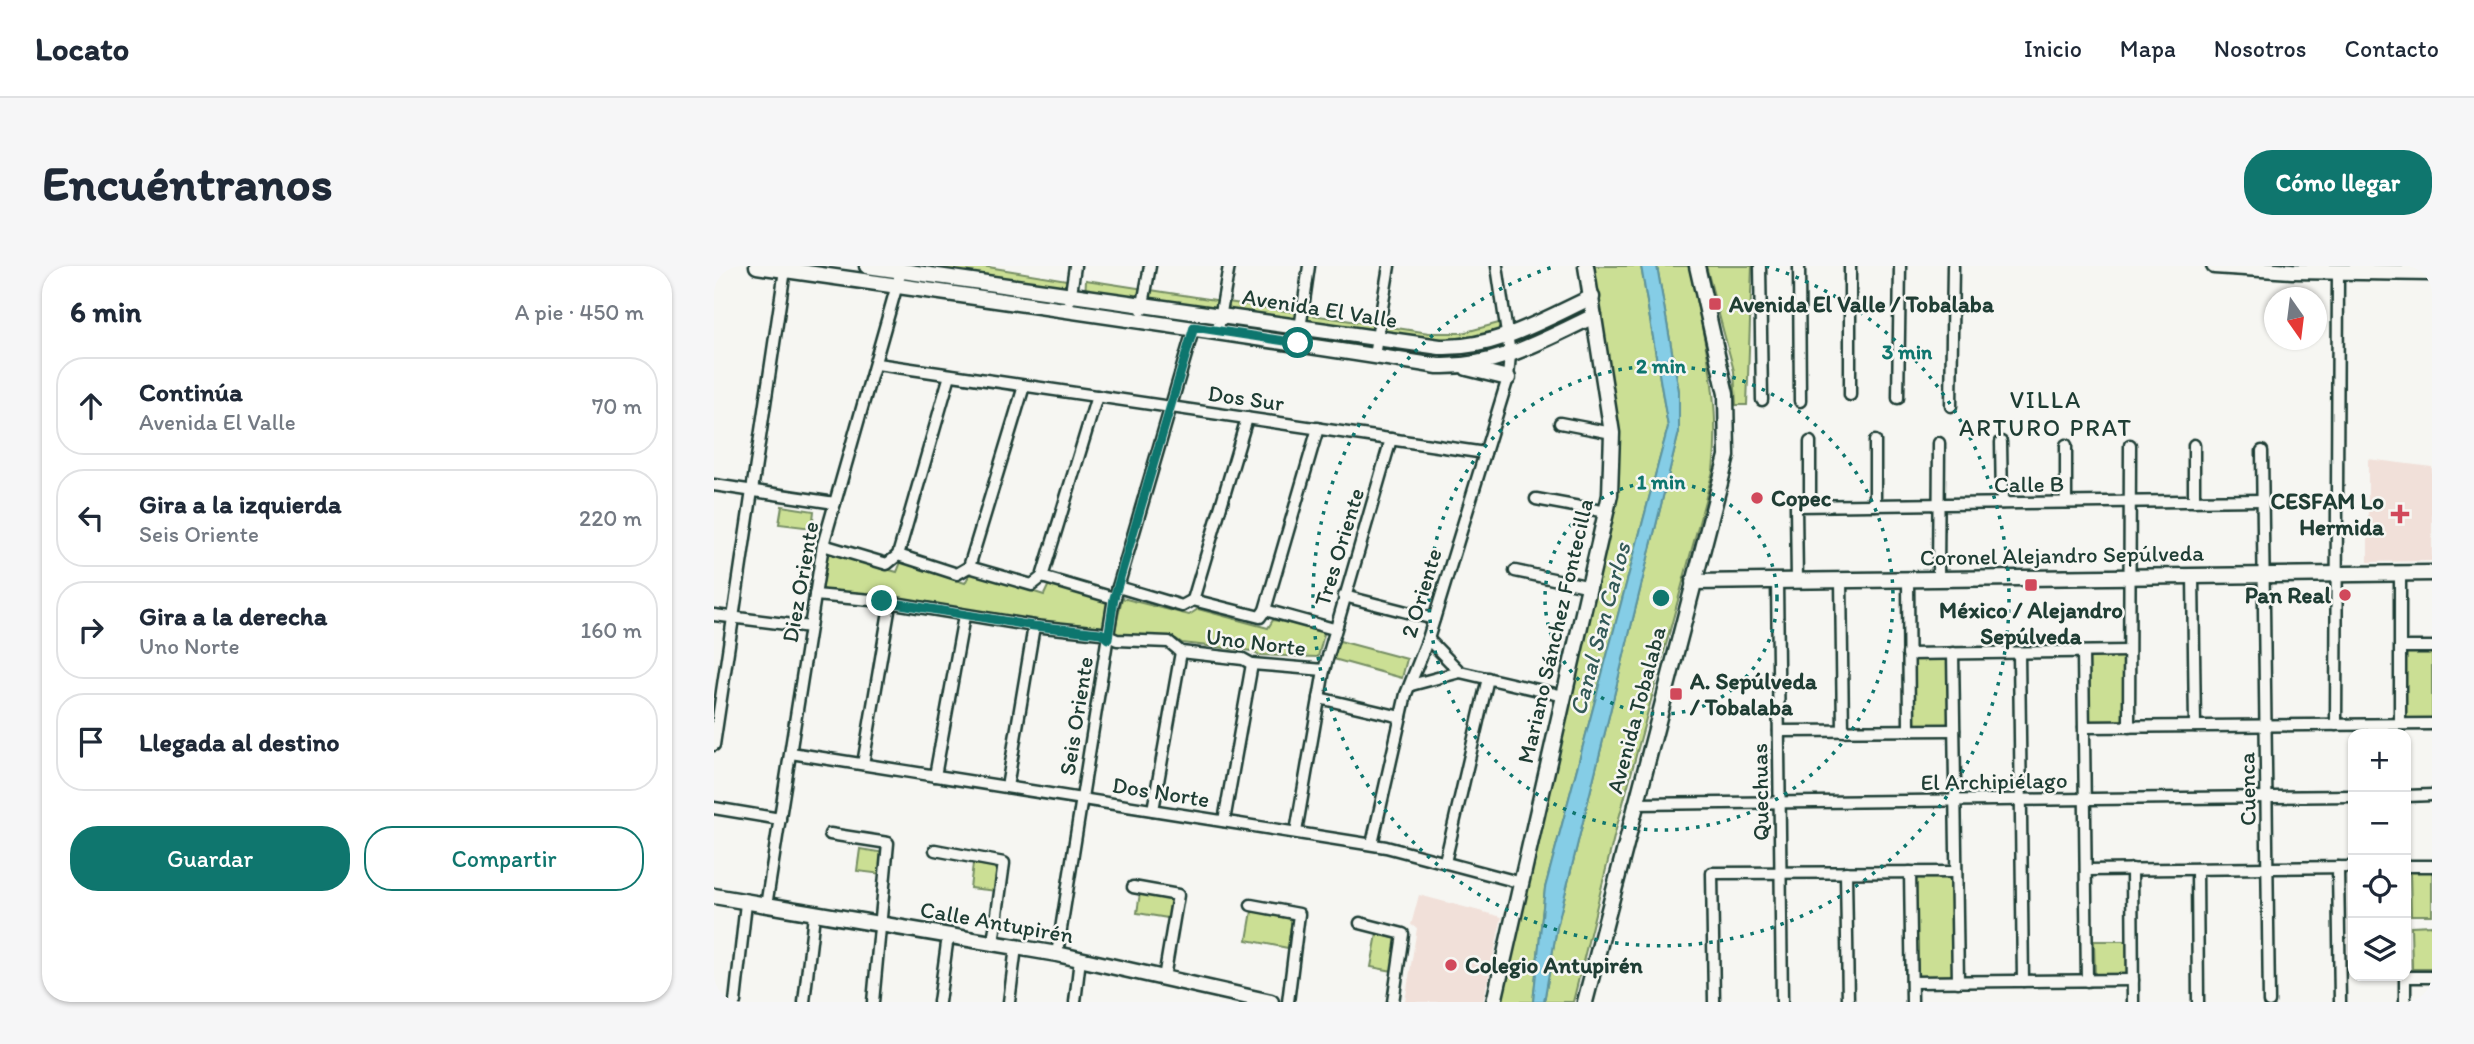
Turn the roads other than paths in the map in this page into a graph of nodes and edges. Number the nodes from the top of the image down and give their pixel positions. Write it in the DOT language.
graph roads {
  1 [pos="757,266"];
  2 [pos="867,266"];
  3 [pos="1075,266"];
  4 [pos="1150,266"];
  5 [pos="1228,266"];
  6 [pos="1309,266"];
  7 [pos="1389,266"];
  8 [pos="1497,266"];
  9 [pos="1586,266"];
  10 [pos="1697,266"];
  11 [pos="1760,266"];
  12 [pos="1799,266"];
  13 [pos="1850,266"];
  14 [pos="1900,266"];
  15 [pos="1953,266"];
  16 [pos="2214,266"];
  17 [pos="2294,269"];
  18 [pos="2356,269"];
  19 [pos="785,270"];
  20 [pos="901,271"];
  21 [pos="2338,272"];
  22 [pos="2432,273"];
  23 [pos="896,288"];
  24 [pos="1592,297"];
  25 [pos="1070,301"];
  26 [pos="1142,311"];
  27 [pos="1594,316"];
  28 [pos="1219,323"];
  29 [pos="1194,327"];
  30 [pos="1300,327"];
  31 [pos="1508,336"];
  32 [pos="1377,339"];
  33 [pos="1298,343"];
  34 [pos="1510,354"];
  35 [pos="1374,356"];
  36 [pos="877,365"];
  37 [pos="1465,367"];
  38 [pos="950,375"];
  39 [pos="1508,378"];
  40 [pos="1024,386"];
  41 [pos="1850,395"];
  42 [pos="1097,396"];
  43 [pos="1898,398"];
  44 [pos="1762,400"];
  45 [pos="1800,401"];
  46 [pos="1951,406"];
  47 [pos="1171,407"];
  48 [pos="1247,418"];
  49 [pos="1560,423"];
  50 [pos="1318,428"];
  51 [pos="1612,433"];
  52 [pos="1391,439"];
  53 [pos="1875,441"];
  54 [pos="1810,442"];
  55 [pos="2001,442"];
  56 [pos="1939,443"];
  57 [pos="2066,445"];
  58 [pos="2130,445"];
  59 [pos="2194,445"];
  60 [pos="2262,451"];
  61 [pos="1485,453"];
  62 [pos="714,485"];
  63 [pos="753,491"];
  64 [pos="1536,499"];
  65 [pos="2263,500"];
  66 [pos="2193,501"];
  67 [pos="2066,502"];
  68 [pos="2130,502"];
  69 [pos="835,503"];
  70 [pos="2002,503"];
  71 [pos="1938,504"];
  72 [pos="1810,505"];
  73 [pos="1875,505"];
  74 [pos="1607,512"];
  75 [pos="823,545"];
  76 [pos="898,555"];
  77 [pos="969,567"];
  78 [pos="1515,572"];
  79 [pos="2400,573"];
  80 [pos="2432,573"];
  81 [pos="2335,574"];
  82 [pos="2264,575"];
  83 [pos="2193,576"];
  84 [pos="1042,577"];
  85 [pos="2129,577"];
  86 [pos="1908,579"];
  87 [pos="1938,579"];
  88 [pos="1797,580"];
  89 [pos="1842,580"];
  90 [pos="1777,581"];
  91 [pos="1693,582"];
  92 [pos="1118,587"];
  93 [pos="1591,587"];
  94 [pos="815,595"];
  95 [pos="1344,596"];
  96 [pos="1114,598"];
  97 [pos="1193,600"];
  98 [pos="890,605"];
  99 [pos="1265,610"];
  100 [pos="714,615"];
  101 [pos="964,616"];
  102 [pos="733,617"];
  103 [pos="1434,619"];
  104 [pos="1034,626"];
  105 [pos="810,627"];
  106 [pos="1334,629"];
  107 [pos="1108,639"];
  108 [pos="1428,639"];
  109 [pos="2400,647"];
  110 [pos="2432,647"];
  111 [pos="2128,651"];
  112 [pos="1181,652"];
  113 [pos="2083,652"];
  114 [pos="1953,653"];
  115 [pos="2018,653"];
  116 [pos="1908,654"];
  117 [pos="1252,664"];
  118 [pos="1324,670"];
  119 [pos="1460,672"];
  120 [pos="1488,678"];
  121 [pos="1411,685"];
  122 [pos="1564,696"];
  123 [pos="1319,698"];
  124 [pos="1401,717"];
  125 [pos="2400,724"];
  126 [pos="2432,724"];
  127 [pos="2266,725"];
  128 [pos="2336,725"];
  129 [pos="2195,726"];
  130 [pos="2084,727"];
  131 [pos="2129,727"];
  132 [pos="1909,730"];
  133 [pos="1954,730"];
  134 [pos="1779,731"];
  135 [pos="1843,731"];
  136 [pos="714,745"];
  137 [pos="791,753"];
  138 [pos="863,764"];
  139 [pos="935,776"];
  140 [pos="1007,787"];
  141 [pos="2432,795"];
  142 [pos="2348,796"];
  143 [pos="2411,796"];
  144 [pos="2267,797"];
  145 [pos="1083,799"];
  146 [pos="2085,799"];
  147 [pos="2021,800"];
  148 [pos="1955,801"];
  149 [pos="1779,803"];
  150 [pos="1634,804"];
  151 [pos="714,808"];
  152 [pos="1153,810"];
  153 [pos="780,819"];
  154 [pos="1224,821"];
  155 [pos="1296,832"];
  156 [pos="830,834"];
  157 [pos="1372,844"];
  158 [pos="935,850"];
  159 [pos="1445,862"];
  160 [pos="2411,866"];
  161 [pos="2432,866"];
  162 [pos="2339,867"];
  163 [pos="2348,867"];
  164 [pos="2267,868"];
  165 [pos="2132,869"];
  166 [pos="2197,869"];
  167 [pos="2086,870"];
  168 [pos="1846,872"];
  169 [pos="1910,872"];
  170 [pos="1956,872"];
  171 [pos="1780,873"];
  172 [pos="1521,883"];
  173 [pos="1133,887"];
  174 [pos="714,896"];
  175 [pos="746,903"];
  176 [pos="1251,905"];
  177 [pos="766,906"];
  178 [pos="814,915"];
  179 [pos="1360,923"];
  180 [pos="881,926"];
  181 [pos="948,936"];
  182 [pos="993,943"];
  183 [pos="1016,947"];
  184 [pos="1057,954"];
  185 [pos="1080,959"];
  186 [pos="2411,976"];
  187 [pos="2432,977"];
  188 [pos="1164,978"];
  189 [pos="2133,980"];
  190 [pos="2023,981"];
  191 [pos="2087,981"];
  192 [pos="2405,981"];
  193 [pos="1912,982"];
  194 [pos="1958,982"];
  195 [pos="735,1002"];
  196 [pos="804,1002"];
  197 [pos="873,1002"];
  198 [pos="939,1002"];
  199 [pos="1009,1002"];
  200 [pos="1075,1002"];
  201 [pos="1271,1002"];
  202 [pos="1288,1002"];
  203 [pos="1394,1002"];
  204 [pos="1494,1002"];
  205 [pos="1585,1002"];
  206 [pos="1714,1002"];
  207 [pos="1782,1002"];
  208 [pos="1848,1002"];
  209 [pos="1912,1002"];
  210 [pos="2133,1002"];
  211 [pos="2198,1002"];
  212 [pos="2269,1002"];
  213 [pos="2340,1002"];
  214 [pos="2405,1002"];
  1 -- 19 [label="street, Avenida El Valle"];
  2 -- 20 [label="street, Avenida El Valle"];
  3 -- 25 [label="street"];
  4 -- 26 [label="street"];
  5 -- 28 [label="street"];
  6 -- 30 [label="street"];
  7 -- 32 [label="street"];
  8 -- 31 [label="street, 2 Oriente"];
  9 -- 24 [label="street, Mariano Sánchez Fontecilla"];
  10 -- 91 [label="street, Avenida Tobalaba"];
  11 -- 44 [label="street"];
  12 -- 45 [label="street"];
  13 -- 41 [label="street"];
  14 -- 43 [label="street"];
  15 -- 46 [label="street"];
  16 -- 17 [label="street"];
  17 -- 21 [label="street"];
  18 -- 21 [label="street"];
  18 -- 22 [label="street"];
  19 -- 23 [label="street, Avenida El Valle"];
  19 -- 63 [label="street"];
  20 -- 23 [label="street, Diez Oriente"];
  20 -- 25 [label="street, Avenida El Valle"];
  21 -- 81 [label="street"];
  23 -- 25 [label="street, Avenida El Valle"];
  23 -- 36 [label="street, Diez Oriente"];
  24 -- 27 [label="street, Mariano Sánchez Fontecilla"];
  24 -- 31 [label="street, Avenida El Valle"];
  25 -- 26 [label="street, Avenida El Valle"];
  26 -- 28 [label="street, Avenida El Valle"];
  26 -- 29 [label="street, Avenida El Valle"];
  27 -- 34 [label="street, Avenida El Valle"];
  27 -- 51 [label="street, Mariano Sánchez Fontecilla"];
  28 -- 29 [label="street, Avenida El Valle"];
  28 -- 30 [label="street, Avenida El Valle"];
  28 -- 33 [label="street, Avenida El Valle"];
  29 -- 47 [label="street, Seis Oriente"];
  30 -- 32 [label="street, Avenida El Valle"];
  30 -- 33 [label="street"];
  31 -- 32 [label="street, Avenida El Valle"];
  31 -- 34 [label="street, 2 Oriente"];
  32 -- 35 [label="street"];
  33 -- 35 [label="street, Avenida El Valle"];
  34 -- 37 [label="street, Avenida El Valle"];
  34 -- 39 [label="street, 2 Oriente"];
  35 -- 37 [label="street, Avenida El Valle"];
  36 -- 38 [label="street, Dos Sur"];
  36 -- 69 [label="street, Diez Oriente"];
  37 -- 39 [label="street"];
  38 -- 40 [label="street, Dos Sur"];
  38 -- 76 [label="street"];
  39 -- 61 [label="street, 2 Oriente"];
  40 -- 42 [label="street, Dos Sur"];
  40 -- 77 [label="street"];
  42 -- 47 [label="street, Dos Sur"];
  42 -- 84 [label="street"];
  47 -- 48 [label="street, Dos Sur"];
  47 -- 92 [label="street, Seis Oriente"];
  48 -- 50 [label="street, Dos Sur"];
  48 -- 97 [label="street"];
  49 -- 51 [label="street"];
  50 -- 52 [label="street, Dos Sur"];
  50 -- 99 [label="street"];
  51 -- 74 [label="street, Mariano Sánchez Fontecilla"];
  52 -- 61 [label="street, Dos Sur"];
  52 -- 95 [label="street, Tres Oriente"];
  53 -- 73 [label="street"];
  54 -- 72 [label="street"];
  55 -- 70 [label="street"];
  56 -- 71 [label="street"];
  57 -- 67 [label="street"];
  58 -- 68 [label="street"];
  59 -- 66 [label="street"];
  60 -- 65 [label="street, Cuenca"];
  61 -- 103 [label="street, 2 Oriente"];
  62 -- 63 [label="street"];
  63 -- 69 [label="street"];
  63 -- 102 [label="street"];
  64 -- 74 [label="street"];
  65 -- 66 [label="street, Calle B"];
  65 -- 82 [label="street, Cuenca"];
  66 -- 68 [label="street, Calle B"];
  67 -- 68 [label="street, Calle B"];
  67 -- 70 [label="street, Calle B"];
  68 -- 85 [label="street"];
  69 -- 75 [label="street, Diez Oriente"];
  70 -- 71 [label="street, Calle B"];
  71 -- 73 [label="street, Calle B"];
  71 -- 87 [label="street"];
  72 -- 73 [label="street, Calle B"];
  72 -- 88 [label="street, Calle B"];
  74 -- 93 [label="street, Mariano Sánchez Fontecilla"];
  75 -- 76 [label="street"];
  75 -- 94 [label="street, Diez Oriente"];
  76 -- 77 [label="street"];
  77 -- 84 [label="street"];
  78 -- 93 [label="street"];
  79 -- 80 [label="street, Coronel Alejandro Sepúlveda"];
  79 -- 81 [label="street, Coronel Alejandro Sepúlveda"];
  79 -- 109 [label="street"];
  81 -- 82 [label="street, Coronel Alejandro Sepúlveda"];
  81 -- 128 [label="street"];
  82 -- 83 [label="street, Coronel Alejandro Sepúlveda"];
  82 -- 127 [label="street, Cuenca"];
  83 -- 85 [label="street, Coronel Alejandro Sepúlveda"];
  83 -- 129 [label="street"];
  84 -- 96 [label="street"];
  85 -- 87 [label="street, Coronel Alejandro Sepúlveda"];
  85 -- 111 [label="street"];
  86 -- 87 [label="street, Coronel Alejandro Sepúlveda"];
  86 -- 89 [label="street, Coronel Alejandro Sepúlveda"];
  86 -- 116 [label="street"];
  88 -- 89 [label="street, Coronel Alejandro Sepúlveda"];
  88 -- 90 [label="street, Coronel Alejandro Sepúlveda"];
  89 -- 135 [label="street"];
  90 -- 91 [label="street, Coronel Alejandro Sepúlveda"];
  90 -- 134 [label="street, Quechuas"];
  91 -- 150 [label="street, Avenida Tobalaba"];
  92 -- 96 [label="street, Seis Oriente"];
  92 -- 97 [label="street"];
  93 -- 122 [label="street, Mariano Sánchez Fontecilla"];
  94 -- 98 [label="street, Uno Norte"];
  94 -- 105 [label="street, Diez Oriente"];
  95 -- 103 [label="street"];
  95 -- 106 [label="street, Tres Oriente"];
  96 -- 107 [label="street, Seis Oriente"];
  97 -- 99 [label="street"];
  98 -- 101 [label="street, Uno Norte"];
  98 -- 138 [label="street"];
  99 -- 106 [label="street"];
  100 -- 102 [label="street"];
  101 -- 104 [label="street, Uno Norte"];
  101 -- 139 [label="street"];
  102 -- 105 [label="street"];
  102 -- 136 [label="street"];
  103 -- 108 [label="street, 2 Oriente"];
  104 -- 107 [label="street, Uno Norte"];
  104 -- 140 [label="street"];
  105 -- 137 [label="street, Diez Oriente"];
  106 -- 118 [label="street, Tres Oriente"];
  107 -- 112 [label="street, Uno Norte"];
  107 -- 145 [label="street, Seis Oriente"];
  108 -- 119 [label="street"];
  108 -- 121 [label="street, 2 Oriente"];
  109 -- 110 [label="street"];
  109 -- 125 [label="street"];
  111 -- 113 [label="street"];
  111 -- 131 [label="street"];
  112 -- 117 [label="street, Uno Norte"];
  112 -- 152 [label="street"];
  113 -- 115 [label="street"];
  113 -- 130 [label="street"];
  114 -- 115 [label="street"];
  114 -- 116 [label="street"];
  114 -- 133 [label="street"];
  115 -- 147 [label="street"];
  116 -- 132 [label="street"];
  117 -- 118 [label="street, Uno Norte"];
  117 -- 154 [label="street"];
  118 -- 123 [label="street, Tres Oriente"];
  119 -- 120 [label="street"];
  119 -- 121 [label="street"];
  120 -- 122 [label="street"];
  120 -- 159 [label="street"];
  121 -- 124 [label="street, 2 Oriente"];
  122 -- 172 [label="street, Mariano Sánchez Fontecilla"];
  123 -- 124 [label="street"];
  123 -- 155 [label="street, Tres Oriente"];
  124 -- 157 [label="street, 2 Oriente"];
  125 -- 126 [label="street"];
  125 -- 128 [label="street"];
  127 -- 128 [label="street"];
  127 -- 129 [label="street"];
  127 -- 144 [label="street, Cuenca"];
  129 -- 131 [label="street"];
  130 -- 131 [label="street"];
  130 -- 146 [label="street"];
  132 -- 133 [label="street"];
  132 -- 135 [label="street"];
  133 -- 148 [label="street"];
  134 -- 135 [label="street"];
  134 -- 149 [label="street, Quechuas"];
  137 -- 138 [label="street, Dos Norte"];
  137 -- 153 [label="street, Diez Oriente"];
  138 -- 139 [label="street, Dos Norte"];
  139 -- 140 [label="street, Dos Norte"];
  140 -- 145 [label="street, Dos Norte"];
  141 -- 143 [label="street"];
  142 -- 144 [label="street, El Archipiélago"];
  144 -- 146 [label="street, El Archipiélago"];
  144 -- 164 [label="street, Cuenca"];
  145 -- 152 [label="street, Dos Norte"];
  145 -- 184 [label="street, Seis Oriente"];
  146 -- 147 [label="street, El Archipiélago"];
  146 -- 167 [label="street"];
  147 -- 148 [label="street, El Archipiélago"];
  147 -- 190 [label="street"];
  148 -- 149 [label="street, El Archipiélago"];
  148 -- 170 [label="street"];
  149 -- 150 [label="street, El Archipiélago"];
  149 -- 171 [label="street, Quechuas"];
  150 -- 205 [label="street, Avenida Tobalaba"];
  151 -- 153 [label="street"];
  152 -- 154 [label="street, Dos Norte"];
  153 -- 177 [label="street, Diez Oriente"];
  154 -- 155 [label="street, Dos Norte"];
  155 -- 157 [label="street, Dos Norte"];
  156 -- 180 [label="street"];
  157 -- 159 [label="street, Dos Norte"];
  158 -- 182 [label="street"];
  159 -- 172 [label="street, Dos Norte"];
  160 -- 161 [label="street"];
  162 -- 163 [label="street"];
  162 -- 164 [label="street"];
  162 -- 213 [label="street"];
  164 -- 166 [label="street"];
  164 -- 212 [label="street, Cuenca"];
  165 -- 166 [label="street"];
  165 -- 167 [label="street"];
  165 -- 189 [label="street"];
  166 -- 211 [label="street"];
  167 -- 191 [label="street"];
  168 -- 169 [label="street"];
  168 -- 171 [label="street"];
  168 -- 208 [label="street"];
  169 -- 170 [label="street"];
  169 -- 193 [label="street"];
  170 -- 194 [label="street"];
  171 -- 206 [label="street"];
  171 -- 207 [label="street, Quechuas"];
  172 -- 204 [label="street, Mariano Sánchez Fontecilla"];
  173 -- 188 [label="street"];
  174 -- 175 [label="street, Calle Antupirén"];
  175 -- 177 [label="street, Calle Antupirén"];
  175 -- 195 [label="street"];
  176 -- 202 [label="street"];
  177 -- 178 [label="street, Calle Antupirén"];
  178 -- 180 [label="street, Calle Antupirén"];
  178 -- 196 [label="street"];
  179 -- 203 [label="street"];
  180 -- 181 [label="street, Calle Antupirén"];
  180 -- 197 [label="street"];
  181 -- 182 [label="street, Calle Antupirén"];
  181 -- 198 [label="street"];
  182 -- 183 [label="street, Calle Antupirén"];
  183 -- 184 [label="street, Calle Antupirén"];
  183 -- 199 [label="street"];
  184 -- 185 [label="street, Calle Antupirén"];
  185 -- 188 [label="street, Calle Antupirén"];
  185 -- 200 [label="street"];
  186 -- 187 [label="street"];
  188 -- 201 [label="street, Calle Antupirén"];
  189 -- 191 [label="street"];
  189 -- 210 [label="street"];
  190 -- 191 [label="street"];
  190 -- 194 [label="street"];
  192 -- 214 [label="street"];
  193 -- 194 [label="street"];
  193 -- 209 [label="street"];
}
